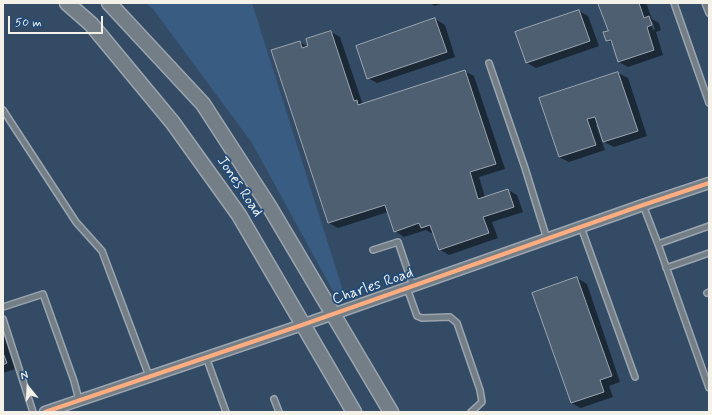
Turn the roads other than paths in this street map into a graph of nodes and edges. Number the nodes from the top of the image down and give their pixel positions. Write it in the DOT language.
graph roads {
  1 [pos="67,3"];
  2 [pos="109,3"];
  3 [pos="674,3"];
  4 [pos="705,3"];
  5 [pos="709,14"];
  6 [pos="489,63"];
  7 [pos="709,103"];
  8 [pos="3,110"];
  9 [pos="709,183"];
  10 [pos="643,205"];
  11 [pos="709,226"];
  12 [pos="581,227"];
  13 [pos="547,239"];
  14 [pos="658,244"];
  15 [pos="373,250"];
  16 [pos="709,253"];
  17 [pos="666,268"];
  18 [pos="410,287"];
  19 [pos="3,307"];
  20 [pos="332,314"];
  21 [pos="3,319"];
  22 [pos="302,325"];
  23 [pos="206,357"];
  24 [pos="149,376"];
  25 [pos="635,378"];
  26 [pos="709,388"];
  27 [pos="274,399"];
  28 [pos="79,400"];
  29 [pos="33,412"];
  30 [pos="48,412"];
  31 [pos="226,412"];
  32 [pos="279,412"];
  33 [pos="354,412"];
  34 [pos="390,412"];
  35 [pos="471,412"];
  1 -- 22 [label="main road, Jones Road"];
  2 -- 20 [label="main road, Jones Road"];
  3 -- 7 [label="lane"];
  4 -- 5 [label="lane"];
  6 -- 13 [label="lane"];
  8 -- 24 [label="lane"];
  9 -- 10 [label="street, Charles Road"];
  10 -- 12 [label="street, Charles Road"];
  10 -- 14 [label="lane"];
  11 -- 14 [label="lane"];
  12 -- 13 [label="street, Charles Road"];
  12 -- 25 [label="lane"];
  13 -- 18 [label="street, Charles Road"];
  14 -- 17 [label="lane"];
  15 -- 18 [label="lane"];
  16 -- 17 [label="lane"];
  17 -- 26 [label="lane"];
  18 -- 20 [label="street, Charles Road"];
  18 -- 35 [label="lane"];
  19 -- 28 [label="lane"];
  20 -- 22 [label="street, Charles Road"];
  20 -- 34 [label="main road, Jones Road"];
  21 -- 29 [label="lane"];
  22 -- 23 [label="street, Charles Road"];
  22 -- 33 [label="main road, Jones Road"];
  23 -- 24 [label="street, Charles Road"];
  23 -- 31 [label="lane"];
  24 -- 28 [label="street, Charles Road"];
  27 -- 32 [label="lane"];
  28 -- 30 [label="street, Charles Road"];
}
